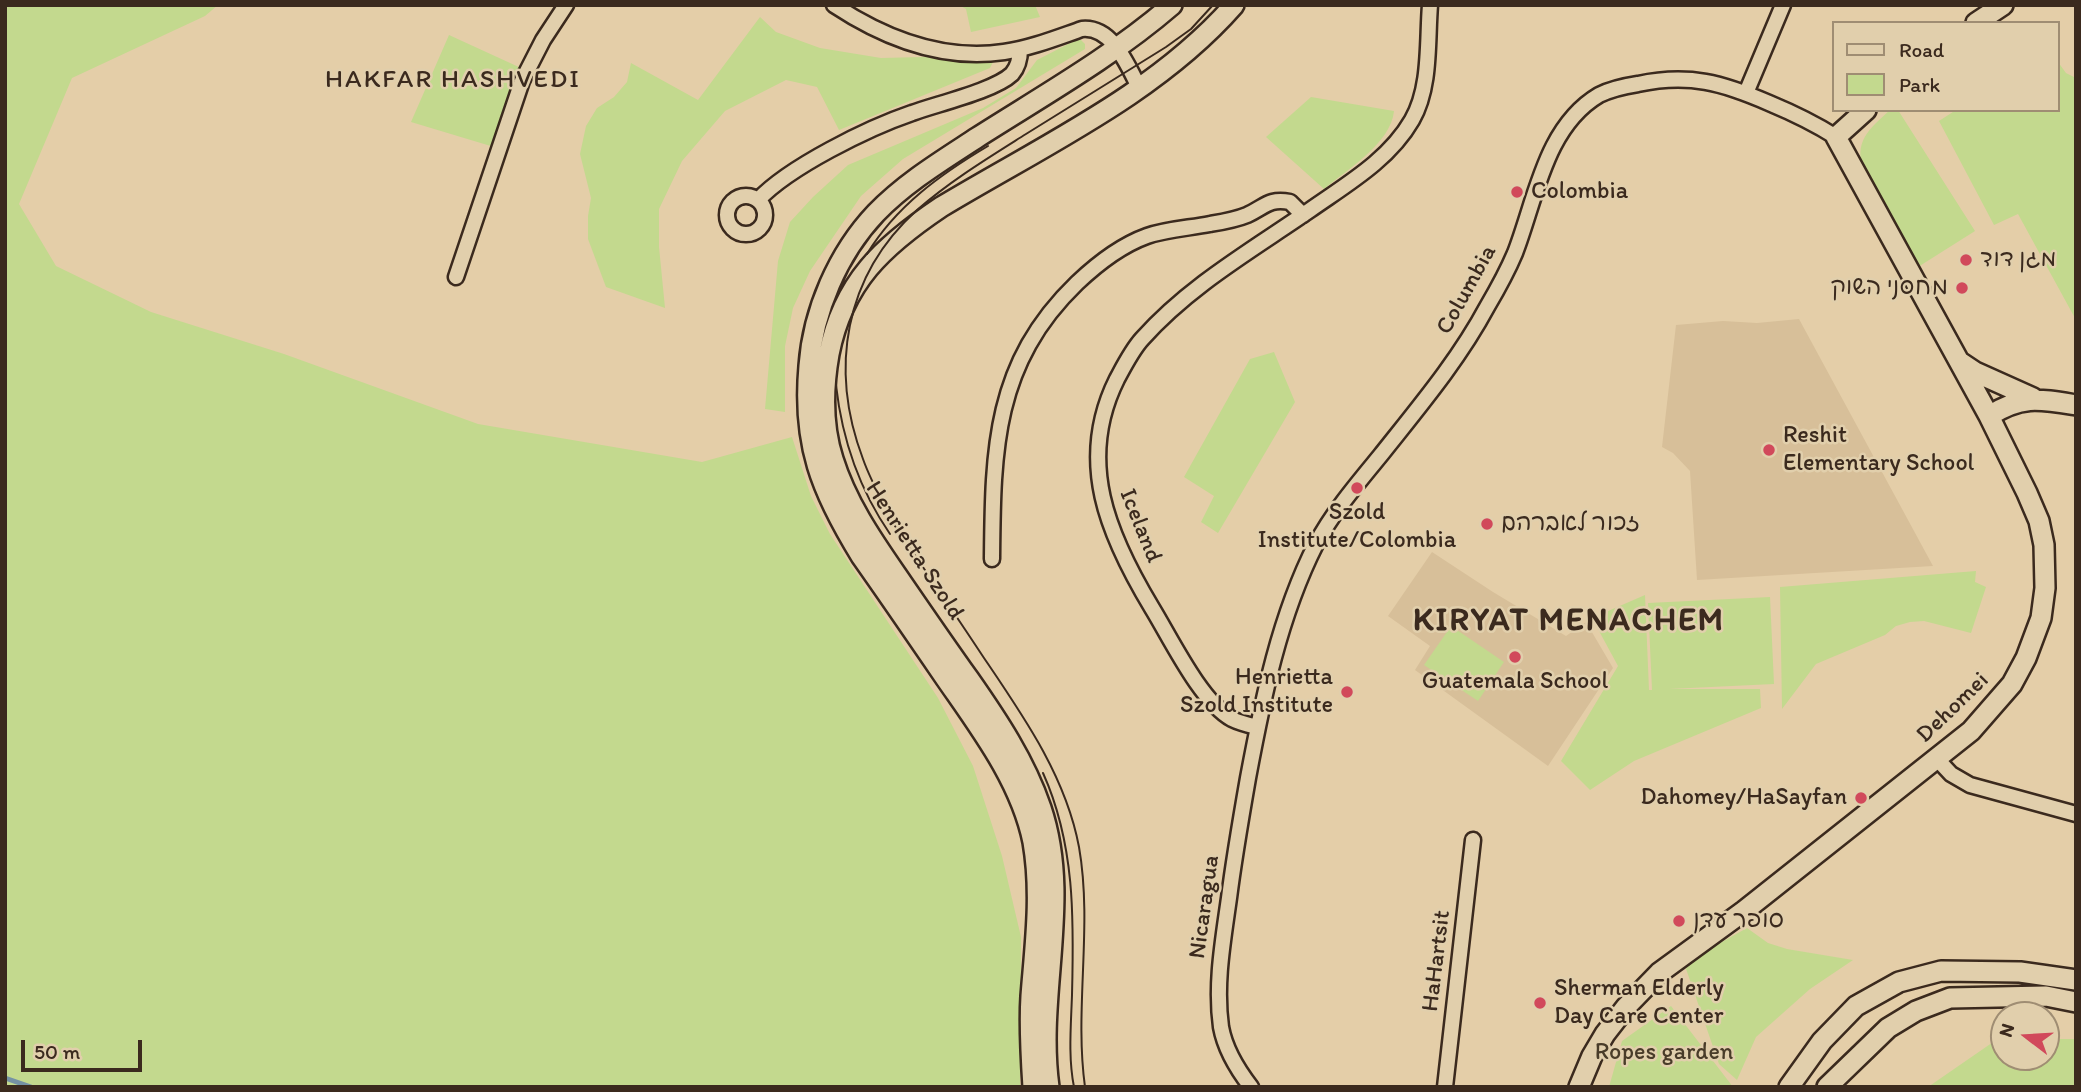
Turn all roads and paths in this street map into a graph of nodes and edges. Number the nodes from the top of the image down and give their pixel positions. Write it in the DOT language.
graph roads {
  1 [pos="566,5"];
  2 [pos="835,5"];
  3 [pos="1172,5"];
  4 [pos="1234,5"];
  5 [pos="1430,5"];
  6 [pos="1783,5"];
  7 [pos="2003,5"];
  8 [pos="1979,21"];
  9 [pos="1117,48"];
  10 [pos="1020,49"];
  11 [pos="1140,89"];
  12 [pos="1746,93"];
  13 [pos="1864,112"];
  14 [pos="1836,137"];
  15 [pos="758,200"];
  16 [pos="1303,215"];
  17 [pos="456,277"];
  18 [pos="1959,360"];
  19 [pos="2034,399"];
  20 [pos="2076,405"];
  21 [pos="1989,416"];
  22 [pos="992,559"];
  23 [pos="1258,727"];
  24 [pos="1937,759"];
  25 [pos="2076,814"];
  26 [pos="1473,840"];
  27 [pos="2076,980"];
  28 [pos="2076,1002"];
  29 [pos="1033,1087"];
  30 [pos="1049,1087"];
  31 [pos="1251,1087"];
  32 [pos="1445,1087"];
  33 [pos="1579,1087"];
  34 [pos="1789,1087"];
  35 [pos="1826,1087"];
  1 -- 17 [label="street"];
  2 -- 10 [label="street"];
  3 -- 9 [label="main road, Henrietta Szold"];
  4 -- 11 [label="main road, Henrietta Szold"];
  5 -- 16 [label="street, Iceland"];
  6 -- 12 [label="street"];
  7 -- 8 [label="main road"];
  9 -- 10 [label="street"];
  9 -- 11 [label="street"];
  9 -- 29 [label="main road, Henrietta Szold"];
  10 -- 15 [label="street"];
  11 -- 30 [label="main road, Henrietta Szold"];
  12 -- 14 [label="street, Columbia"];
  12 -- 23 [label="street, Columbia"];
  13 -- 14 [label="main road"];
  14 -- 18 [label="main road, Dehomei"];
  16 -- 22 [label="street"];
  16 -- 23 [label="street, Iceland"];
  18 -- 19 [label="main road"];
  18 -- 21 [label="main road, Dehomei"];
  19 -- 20 [label="main road"];
  19 -- 21 [label="main road"];
  21 -- 24 [label="main road, Dehomei"];
  23 -- 31 [label="street, Nicaragua"];
  24 -- 25 [label="street"];
  24 -- 33 [label="main road, Dehomei"];
  26 -- 32 [label="street, HaHartsit"];
  27 -- 34 [label="main road"];
  28 -- 35 [label="main road"];
}
